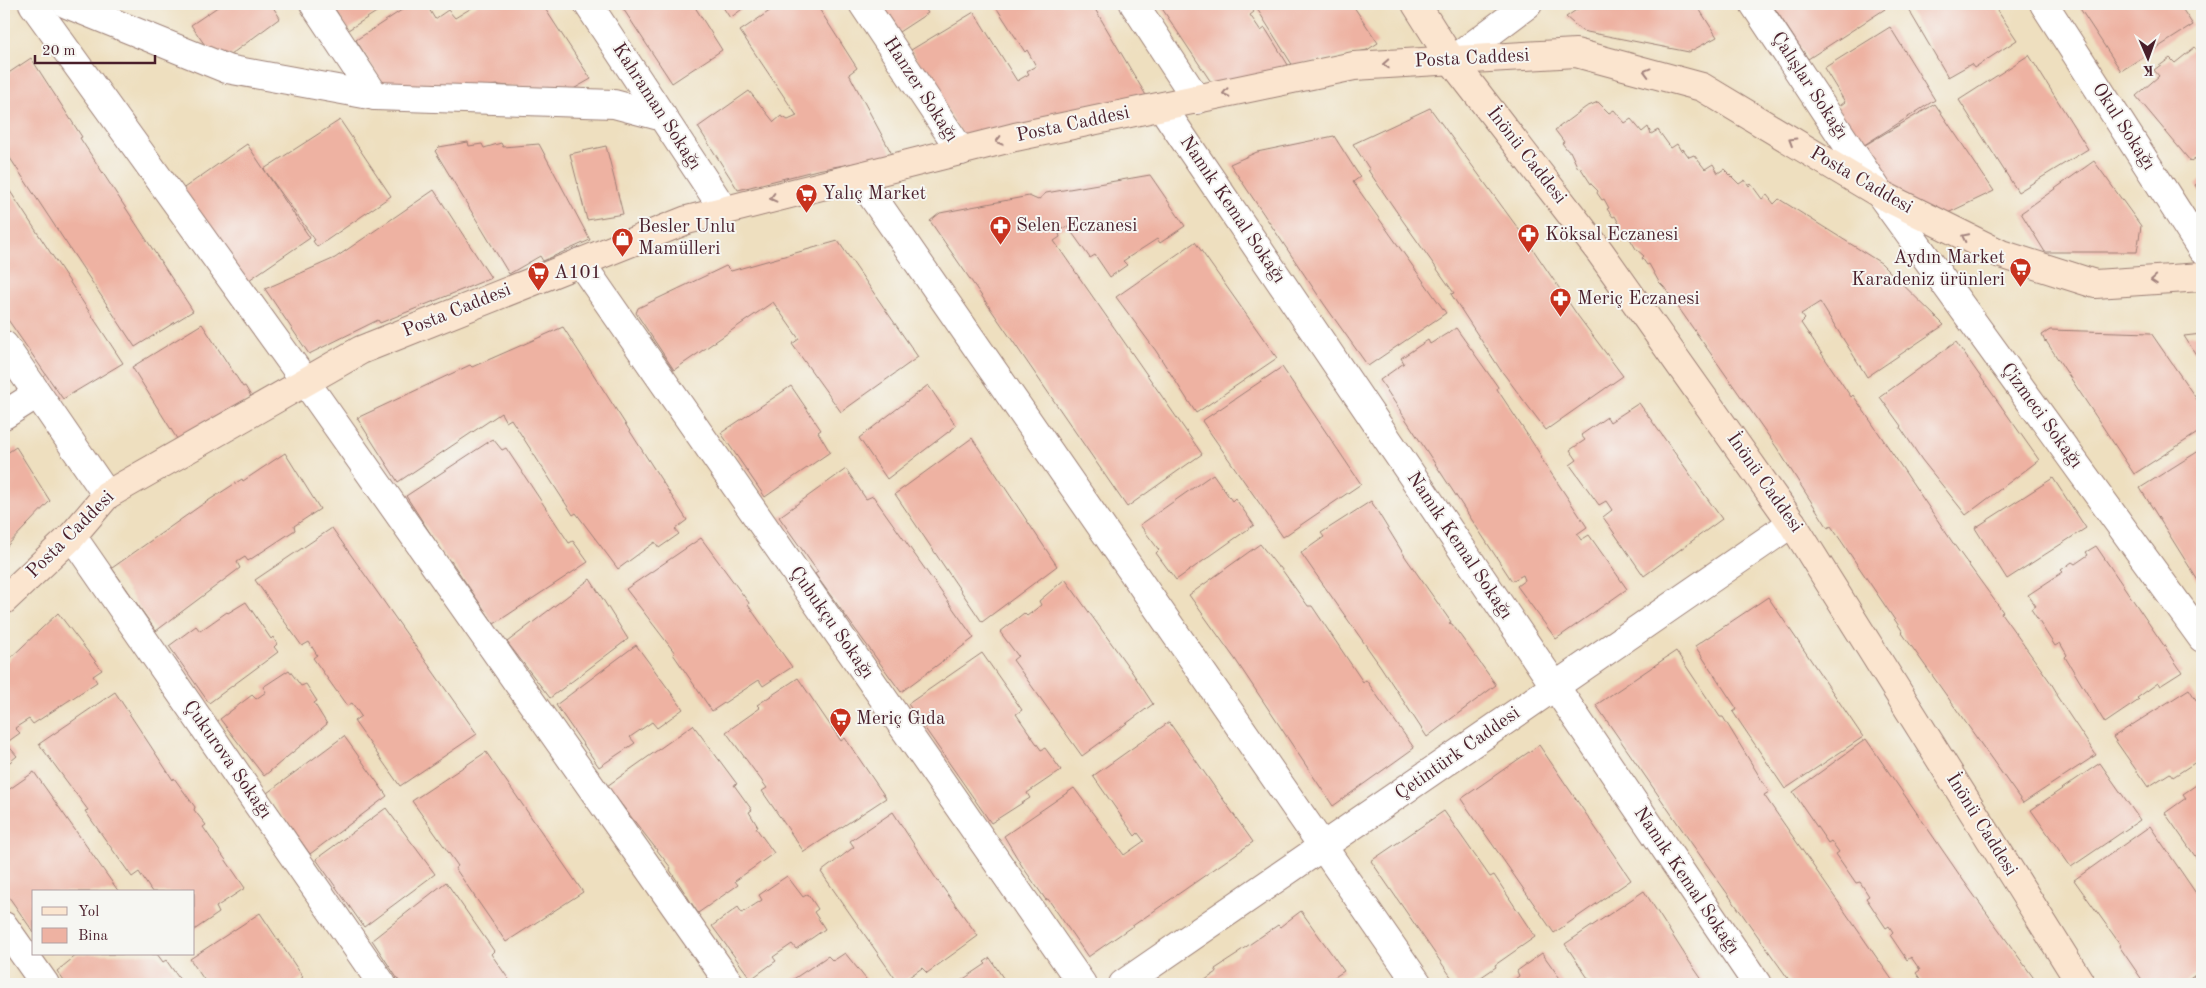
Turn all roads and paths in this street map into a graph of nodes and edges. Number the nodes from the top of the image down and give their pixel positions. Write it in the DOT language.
graph roads {
  1 [pos="32,4"];
  2 [pos="67,4"];
  3 [pos="314,4"];
  4 [pos="588,4"];
  5 [pos="863,4"];
  6 [pos="1134,4"];
  7 [pos="1416,4"];
  8 [pos="1528,4"];
  9 [pos="1754,4"];
  10 [pos="2044,4"];
  11 [pos="1452,61"];
  12 [pos="375,96"];
  13 [pos="1196,100"];
  14 [pos="1162,107"];
  15 [pos="663,117"];
  16 [pos="961,151"];
  17 [pos="859,177"];
  18 [pos="1880,194"];
  19 [pos="724,210"];
  20 [pos="2202,250"];
  21 [pos="580,262"];
  22 [pos="2202,277"];
  23 [pos="4,345"];
  24 [pos="305,381"];
  25 [pos="37,394"];
  26 [pos="4,415"];
  27 [pos="107,495"];
  28 [pos="1792,523"];
  29 [pos="72,536"];
  30 [pos="4,600"];
  31 [pos="2202,638"];
  32 [pos="1555,687"];
  33 [pos="1323,846"];
  34 [pos="4,926"];
  35 [pos="45,984"];
  36 [pos="382,984"];
  37 [pos="730,984"];
  38 [pos="1082,984"];
  39 [pos="1123,984"];
  40 [pos="1418,984"];
  41 [pos="1756,984"];
  42 [pos="2081,984"];
  1 -- 24 [label="street"];
  2 -- 12 [label="street"];
  3 -- 12 [label="street"];
  4 -- 15 [label="street, Kahraman Sokağı"];
  5 -- 16 [label="street, Hanzer Sokağı"];
  6 -- 13 [label="street"];
  7 -- 11 [label="main road, İnönü Caddesi"];
  8 -- 11 [label="street"];
  9 -- 18 [label="street, Çalışlar Sokağı"];
  10 -- 20 [label="street, Okul Sokağı"];
  11 -- 13 [label="main road, Posta Caddesi, one-way"];
  18 -- 11 [label="main road, Posta Caddesi, one-way"];
  11 -- 28 [label="main road, İnönü Caddesi"];
  12 -- 15 [label="street"];
  13 -- 14 [label="main road, Posta Caddesi"];
  14 -- 16 [label="main road, Posta Caddesi, one-way"];
  14 -- 32 [label="street, Namık Kemal Sokağı"];
  15 -- 19 [label="street, Kahraman Sokağı"];
  16 -- 17 [label="main road, Posta Caddesi"];
  17 -- 19 [label="main road, Posta Caddesi, one-way"];
  17 -- 33 [label="street"];
  22 -- 18 [label="main road, Posta Caddesi, one-way"];
  18 -- 31 [label="street, Çizmeci Sokağı"];
  19 -- 21 [label="main road, Posta Caddesi"];
  21 -- 24 [label="main road, Posta Caddesi"];
  21 -- 38 [label="street, Çubukçu Sokağı"];
  23 -- 25 [label="street"];
  24 -- 27 [label="main road, Posta Caddesi"];
  24 -- 37 [label="street"];
  25 -- 26 [label="street"];
  25 -- 27 [label="street"];
  27 -- 29 [label="main road, Posta Caddesi"];
  28 -- 32 [label="street, Çetintürk Caddesi"];
  28 -- 42 [label="main road, İnönü Caddesi"];
  29 -- 30 [label="main road, Posta Caddesi"];
  29 -- 36 [label="street, Çukurova Sokağı"];
  32 -- 33 [label="street, Çetintürk Caddesi"];
  32 -- 41 [label="street, Namık Kemal Sokağı"];
  33 -- 39 [label="street, Çetintürk Caddesi"];
  33 -- 40 [label="street"];
  34 -- 35 [label="street"];
}
